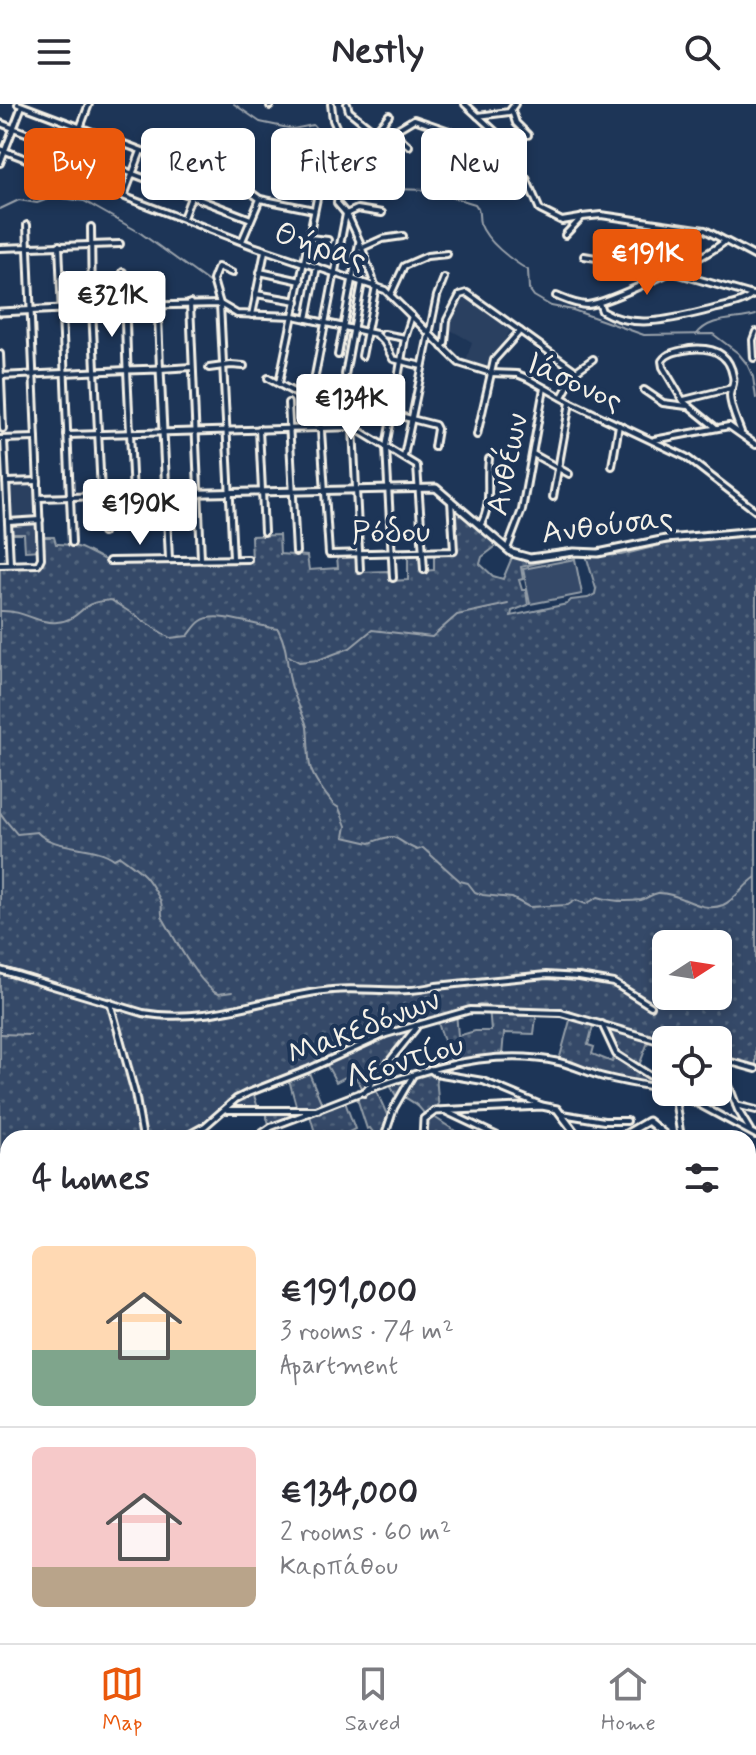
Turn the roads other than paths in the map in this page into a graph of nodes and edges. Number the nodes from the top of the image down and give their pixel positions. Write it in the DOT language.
graph roads {
  1 [pos="89,104"];
  2 [pos="331,104"];
  3 [pos="347,104"];
  4 [pos="465,104"];
  5 [pos="515,104"];
  6 [pos="21,105"];
  7 [pos="512,111"];
  8 [pos="389,115"];
  9 [pos="478,116"];
  10 [pos="0,123"];
  11 [pos="81,128"];
  12 [pos="370,128"];
  13 [pos="378,128"];
  14 [pos="398,128"];
  15 [pos="440,128"];
  16 [pos="13,129"];
  17 [pos="24,133"];
  18 [pos="528,135"];
  19 [pos="405,144"];
  20 [pos="125,145"];
  21 [pos="409,146"];
  22 [pos="2,150"];
  23 [pos="141,151"];
  24 [pos="24,158"];
  25 [pos="0,163"];
  26 [pos="125,171"];
  27 [pos="132,174"];
  28 [pos="141,177"];
  29 [pos="125,193"];
  30 [pos="255,195"];
  31 [pos="125,196"];
  32 [pos="260,199"];
  33 [pos="190,200"];
  34 [pos="201,200"];
  35 [pos="316,200"];
  36 [pos="314,210"];
  37 [pos="382,213"];
  38 [pos="346,214"];
  39 [pos="582,217"];
  40 [pos="183,218"];
  41 [pos="251,219"];
  42 [pos="27,225"];
  43 [pos="91,227"];
  44 [pos="565,235"];
  45 [pos="403,236"];
  46 [pos="309,238"];
  47 [pos="328,240"];
  48 [pos="359,240"];
  49 [pos="726,240"];
  50 [pos="242,242"];
  51 [pos="91,244"];
  52 [pos="120,244"];
  53 [pos="59,245"];
  54 [pos="28,247"];
  55 [pos="0,248"];
  56 [pos="362,248"];
  57 [pos="265,250"];
  58 [pos="447,254"];
  59 [pos="584,256"];
  60 [pos="756,257"];
  61 [pos="304,263"];
  62 [pos="317,267"];
  63 [pos="123,272"];
  64 [pos="260,272"];
  65 [pos="672,272"];
  66 [pos="232,273"];
  67 [pos="335,273"];
  68 [pos="352,278"];
  69 [pos="444,278"];
  70 [pos="301,281"];
  71 [pos="362,282"];
  72 [pos="376,286"];
  73 [pos="157,289"];
  74 [pos="256,294"];
  75 [pos="391,294"];
  76 [pos="556,296"];
  77 [pos="754,296"];
  78 [pos="297,301"];
  79 [pos="190,303"];
  80 [pos="599,303"];
  81 [pos="220,304"];
  82 [pos="158,305"];
  83 [pos="125,306"];
  84 [pos="92,308"];
  85 [pos="61,309"];
  86 [pos="30,311"];
  87 [pos="0,312"];
  88 [pos="252,315"];
  89 [pos="294,316"];
  90 [pos="412,316"];
  91 [pos="307,319"];
  92 [pos="326,323"];
  93 [pos="343,326"];
  94 [pos="354,328"];
  95 [pos="367,331"];
  96 [pos="520,331"];
  97 [pos="756,332"];
  98 [pos="384,334"];
  99 [pos="429,334"];
  100 [pos="405,338"];
  101 [pos="442,347"];
  102 [pos="0,354"];
  103 [pos="338,355"];
  104 [pos="362,356"];
  105 [pos="754,358"];
  106 [pos="593,359"];
  107 [pos="402,361"];
  108 [pos="223,365"];
  109 [pos="244,366"];
  110 [pos="422,366"];
  111 [pos="192,367"];
  112 [pos="209,368"];
  113 [pos="160,369"];
  114 [pos="127,370"];
  115 [pos="576,371"];
  116 [pos="95,372"];
  117 [pos="63,373"];
  118 [pos="491,373"];
  119 [pos="33,375"];
  120 [pos="345,375"];
  121 [pos="0,376"];
  122 [pos="268,378"];
  123 [pos="279,383"];
  124 [pos="544,388"];
  125 [pos="732,388"];
  126 [pos="644,390"];
  127 [pos="562,397"];
  128 [pos="683,401"];
  129 [pos="570,402"];
  130 [pos="288,403"];
  131 [pos="319,406"];
  132 [pos="687,406"];
  133 [pos="392,414"];
  134 [pos="736,418"];
  135 [pos="411,419"];
  136 [pos="619,425"];
  137 [pos="729,426"];
  138 [pos="320,427"];
  139 [pos="353,427"];
  140 [pos="715,427"];
  141 [pos="289,428"];
  142 [pos="3,429"];
  143 [pos="259,429"];
  144 [pos="227,430"];
  145 [pos="195,431"];
  146 [pos="163,432"];
  147 [pos="741,432"];
  148 [pos="130,433"];
  149 [pos="67,435"];
  150 [pos="97,435"];
  151 [pos="477,435"];
  152 [pos="36,438"];
  153 [pos="2,439"];
  154 [pos="651,441"];
  155 [pos="756,445"];
  156 [pos="386,447"];
  157 [pos="434,447"];
  158 [pos="533,454"];
  159 [pos="404,456"];
  160 [pos="489,459"];
  161 [pos="612,466"];
  162 [pos="558,467"];
  163 [pos="569,474"];
  164 [pos="38,481"];
  165 [pos="6,482"];
  166 [pos="387,488"];
  167 [pos="418,488"];
  168 [pos="325,489"];
  169 [pos="356,489"];
  170 [pos="293,490"];
  171 [pos="261,491"];
  172 [pos="230,492"];
  173 [pos="198,493"];
  174 [pos="166,494"];
  175 [pos="133,495"];
  176 [pos="101,496"];
  177 [pos="70,497"];
  178 [pos="553,497"];
  179 [pos="39,498"];
  180 [pos="451,500"];
  181 [pos="0,501"];
  182 [pos="7,501"];
  183 [pos="756,511"];
  184 [pos="40,520"];
  185 [pos="8,522"];
  186 [pos="480,526"];
  187 [pos="756,531"];
  188 [pos="264,532"];
  189 [pos="103,533"];
  190 [pos="72,543"];
  191 [pos="507,549"];
  192 [pos="296,552"];
  193 [pos="359,553"];
  194 [pos="423,553"];
  195 [pos="391,554"];
  196 [pos="201,558"];
  197 [pos="233,558"];
  198 [pos="169,559"];
  199 [pos="248,559"];
  200 [pos="109,561"];
  201 [pos="10,564"];
  202 [pos="0,565"];
  203 [pos="360,570"];
  204 [pos="424,570"];
  205 [pos="393,578"];
  206 [pos="0,970"];
  207 [pos="110,1002"];
  208 [pos="651,1006"];
  209 [pos="602,1024"];
  210 [pos="416,1025"];
  211 [pos="652,1039"];
  212 [pos="732,1063"];
  213 [pos="430,1069"];
  214 [pos="756,1069"];
  215 [pos="413,1075"];
  216 [pos="652,1078"];
  217 [pos="652,1085"];
  218 [pos="364,1093"];
  219 [pos="732,1095"];
  220 [pos="518,1096"];
  221 [pos="736,1105"];
  222 [pos="542,1106"];
  223 [pos="677,1106"];
  224 [pos="701,1106"];
  225 [pos="520,1108"];
  226 [pos="225,1110"];
  227 [pos="318,1110"];
  228 [pos="445,1110"];
  229 [pos="756,1110"];
  230 [pos="562,1114"];
  231 [pos="627,1121"];
  232 [pos="142,1130"];
  233 [pos="198,1130"];
  234 [pos="267,1130"];
  235 [pos="387,1130"];
  236 [pos="424,1130"];
  237 [pos="486,1130"];
  238 [pos="573,1130"];
  239 [pos="633,1130"];
  240 [pos="659,1130"];
  241 [pos="680,1130"];
  242 [pos="746,1130"];
  243 [pos="752,1130"];
  1 -- 11 [label="street"];
  2 -- 38 [label="street"];
  3 -- 12 [label="street"];
  4 -- 9 [label="street"];
  5 -- 7 [label="street"];
  6 -- 11 [label="street"];
  6 -- 16 [label="street"];
  7 -- 9 [label="street"];
  7 -- 18 [label="street"];
  8 -- 13 [label="street"];
  9 -- 39 [label="street"];
  10 -- 16 [label="street"];
  14 -- 15 [label="street"];
  16 -- 17 [label="street"];
  16 -- 22 [label="street"];
  19 -- 21 [label="street"];
  20 -- 23 [label="street"];
  22 -- 24 [label="street, Θήρας"];
  22 -- 25 [label="street"];
  23 -- 27 [label="street"];
  26 -- 27 [label="street"];
  27 -- 28 [label="street"];
  27 -- 29 [label="street"];
  30 -- 32 [label="street"];
  31 -- 40 [label="street, Θήρας"];
  32 -- 36 [label="street"];
  32 -- 41 [label="street"];
  33 -- 40 [label="street"];
  34 -- 41 [label="street"];
  35 -- 36 [label="street"];
  36 -- 46 [label="street"];
  37 -- 38 [label="street"];
  38 -- 48 [label="street"];
  38 -- 67 [label="street"];
  39 -- 44 [label="street"];
  39 -- 49 [label="street"];
  40 -- 50 [label="street, Θήρας"];
  41 -- 50 [label="street"];
  42 -- 54 [label="street"];
  43 -- 51 [label="street"];
  45 -- 56 [label="street"];
  46 -- 47 [label="street"];
  46 -- 61 [label="street"];
  48 -- 56 [label="street"];
  48 -- 68 [label="street"];
  49 -- 60 [label="street"];
  49 -- 65 [label="street"];
  50 -- 57 [label="street, Θήρας"];
  51 -- 52 [label="street"];
  51 -- 53 [label="street"];
  51 -- 84 [label="street"];
  53 -- 54 [label="street"];
  53 -- 85 [label="street"];
  54 -- 55 [label="street"];
  54 -- 86 [label="street"];
  56 -- 72 [label="street"];
  57 -- 61 [label="street, Θήρας"];
  57 -- 64 [label="street"];
  58 -- 75 [label="street"];
  59 -- 65 [label="street"];
  61 -- 62 [label="street, Θήρας"];
  61 -- 70 [label="street"];
  62 -- 67 [label="street, Θήρας"];
  62 -- 91 [label="street"];
  63 -- 83 [label="street"];
  64 -- 70 [label="street"];
  64 -- 74 [label="street"];
  65 -- 77 [label="street"];
  65 -- 80 [label="street"];
  66 -- 81 [label="street"];
  67 -- 68 [label="street, Θήρας"];
  67 -- 92 [label="street"];
  68 -- 71 [label="street, Θήρας"];
  68 -- 93 [label="street"];
  69 -- 99 [label="street"];
  70 -- 78 [label="street"];
  71 -- 72 [label="street, Θήρας"];
  71 -- 94 [label="street"];
  72 -- 75 [label="street, Ιάσονος"];
  72 -- 95 [label="street"];
  73 -- 82 [label="street"];
  74 -- 78 [label="street"];
  74 -- 88 [label="street"];
  75 -- 90 [label="street, Ιάσονος"];
  76 -- 80 [label="street"];
  77 -- 80 [label="street"];
  78 -- 89 [label="street"];
  79 -- 81 [label="street"];
  79 -- 82 [label="street"];
  79 -- 111 [label="street"];
  81 -- 88 [label="street"];
  81 -- 108 [label="street"];
  82 -- 83 [label="street"];
  82 -- 113 [label="street"];
  83 -- 84 [label="street"];
  83 -- 114 [label="street"];
  84 -- 85 [label="street"];
  84 -- 116 [label="street"];
  85 -- 86 [label="street"];
  85 -- 117 [label="street"];
  86 -- 87 [label="street"];
  86 -- 119 [label="street"];
  88 -- 89 [label="street"];
  89 -- 91 [label="street"];
  89 -- 123 [label="street"];
  90 -- 99 [label="street, Ιάσονος"];
  90 -- 100 [label="street"];
  91 -- 92 [label="street"];
  92 -- 93 [label="street"];
  92 -- 131 [label="street"];
  93 -- 94 [label="street"];
  93 -- 103 [label="street"];
  94 -- 95 [label="street"];
  94 -- 120 [label="street"];
  95 -- 104 [label="street"];
  95 -- 107 [label="street"];
  96 -- 101 [label="street"];
  96 -- 115 [label="street"];
  96 -- 118 [label="street"];
  97 -- 105 [label="street"];
  98 -- 100 [label="street"];
  99 -- 101 [label="street, Ιάσονος"];
  99 -- 110 [label="street"];
  100 -- 107 [label="street"];
  101 -- 118 [label="street, Ιάσονος"];
  102 -- 121 [label="street"];
  106 -- 115 [label="street"];
  107 -- 110 [label="street"];
  107 -- 133 [label="street"];
  108 -- 109 [label="street"];
  108 -- 112 [label="street"];
  108 -- 144 [label="street"];
  110 -- 135 [label="street"];
  111 -- 113 [label="street"];
  111 -- 145 [label="street"];
  113 -- 114 [label="street"];
  113 -- 146 [label="street"];
  114 -- 116 [label="street"];
  114 -- 148 [label="street"];
  115 -- 127 [label="street"];
  116 -- 117 [label="street"];
  116 -- 150 [label="street"];
  117 -- 119 [label="street"];
  117 -- 149 [label="street"];
  118 -- 124 [label="street, Ιάσονος"];
  118 -- 151 [label="street"];
  119 -- 121 [label="street"];
  119 -- 152 [label="street"];
  121 -- 142 [label="street"];
  122 -- 123 [label="street"];
  123 -- 131 [label="street"];
  124 -- 127 [label="street, Ιάσονος"];
  124 -- 158 [label="street, Ανθέων"];
  125 -- 128 [label="street"];
  125 -- 128 [label="street"];
  125 -- 134 [label="street"];
  126 -- 132 [label="street"];
  127 -- 129 [label="street, Ιάσονος"];
  128 -- 132 [label="street"];
  129 -- 136 [label="street, Ιάσονος"];
  129 -- 162 [label="street"];
  130 -- 141 [label="street"];
  131 -- 138 [label="street"];
  132 -- 140 [label="street"];
  133 -- 135 [label="street"];
  133 -- 156 [label="street"];
  134 -- 137 [label="street"];
  134 -- 147 [label="street"];
  135 -- 157 [label="street"];
  135 -- 159 [label="street"];
  136 -- 154 [label="street, Ιάσονος"];
  136 -- 161 [label="street"];
  137 -- 140 [label="street"];
  137 -- 147 [label="street"];
  138 -- 139 [label="street"];
  138 -- 141 [label="street"];
  138 -- 168 [label="street"];
  139 -- 156 [label="street"];
  139 -- 169 [label="street"];
  140 -- 154 [label="street"];
  141 -- 143 [label="street"];
  141 -- 170 [label="street"];
  143 -- 144 [label="street"];
  143 -- 171 [label="street"];
  144 -- 145 [label="street"];
  144 -- 172 [label="street"];
  145 -- 146 [label="street"];
  145 -- 173 [label="street"];
  146 -- 148 [label="street"];
  146 -- 174 [label="street"];
  147 -- 155 [label="street"];
  148 -- 150 [label="street"];
  148 -- 175 [label="street"];
  149 -- 150 [label="street"];
  149 -- 177 [label="street"];
  150 -- 176 [label="street"];
  152 -- 153 [label="street"];
  152 -- 164 [label="street"];
  153 -- 165 [label="street"];
  154 -- 183 [label="street, Ιάσονος"];
  156 -- 159 [label="street"];
  156 -- 166 [label="street"];
  158 -- 162 [label="street"];
  158 -- 191 [label="street, Ανθέων"];
  159 -- 167 [label="street"];
  160 -- 186 [label="street"];
  162 -- 163 [label="street"];
  162 -- 178 [label="street"];
  164 -- 165 [label="street"];
  164 -- 179 [label="street"];
  165 -- 182 [label="street"];
  166 -- 167 [label="street, Ανθούσας"];
  166 -- 169 [label="street, Ανθούσας"];
  166 -- 195 [label="street"];
  167 -- 180 [label="street, Ανθούσας"];
  167 -- 194 [label="street"];
  168 -- 169 [label="street, Ανθούσας"];
  168 -- 170 [label="street, Ανθούσας"];
  168 -- 193 [label="street, Ρόδου"];
  169 -- 193 [label="street"];
  170 -- 171 [label="street, Ανθούσας"];
  170 -- 192 [label="street"];
  171 -- 172 [label="street, Ανθούσας"];
  171 -- 188 [label="street"];
  172 -- 173 [label="street, Ανθούσας"];
  172 -- 197 [label="street"];
  173 -- 174 [label="street, Ανθούσας"];
  173 -- 196 [label="street"];
  174 -- 175 [label="street"];
  174 -- 198 [label="street"];
  175 -- 176 [label="street"];
  176 -- 177 [label="street"];
  176 -- 189 [label="street"];
  177 -- 179 [label="street"];
  177 -- 190 [label="street"];
  179 -- 184 [label="street"];
  180 -- 186 [label="street, Ανθούσας"];
  180 -- 194 [label="street, Ρόδου"];
  181 -- 182 [label="street"];
  182 -- 185 [label="street"];
  184 -- 185 [label="street"];
  184 -- 201 [label="street"];
  185 -- 201 [label="street"];
  186 -- 191 [label="street, Ανθούσας"];
  187 -- 191 [label="street, Ανθούσας"];
  193 -- 195 [label="street, Ρόδου"];
  193 -- 203 [label="street"];
  194 -- 195 [label="street, Ρόδου"];
  194 -- 204 [label="street"];
  195 -- 205 [label="street"];
  196 -- 197 [label="street"];
  196 -- 198 [label="street"];
  197 -- 199 [label="street"];
  198 -- 200 [label="street"];
  201 -- 202 [label="street"];
  206 -- 207 [label="street"];
  207 -- 208 [label="street"];
  207 -- 232 [label="street"];
  209 -- 210 [label="street, Μακεδόνων"];
  209 -- 211 [label="street, Μακεδόνων"];
  209 -- 216 [label="street, Λεοντίου"];
  210 -- 218 [label="street"];
  210 -- 226 [label="street, Μακεδόνων"];
  212 -- 214 [label="street"];
  213 -- 215 [label="street, Λεοντίου"];
  213 -- 217 [label="street, Λεοντίου"];
  213 -- 220 [label="street"];
  215 -- 218 [label="street, Λεοντίου"];
  215 -- 235 [label="street"];
  218 -- 227 [label="street, Λεοντίου"];
  219 -- 221 [label="street"];
  220 -- 222 [label="street"];
  220 -- 225 [label="street"];
  221 -- 229 [label="street"];
  221 -- 243 [label="street"];
  222 -- 225 [label="street"];
  222 -- 230 [label="street"];
  223 -- 241 [label="street"];
  224 -- 242 [label="street"];
  225 -- 228 [label="street"];
  226 -- 227 [label="street"];
  226 -- 233 [label="street, Μακεδόνων"];
  227 -- 234 [label="street, Λεοντίου"];
  228 -- 236 [label="street"];
  228 -- 237 [label="street"];
  230 -- 231 [label="street"];
  230 -- 238 [label="street"];
  239 -- 240 [label="street"];
}
